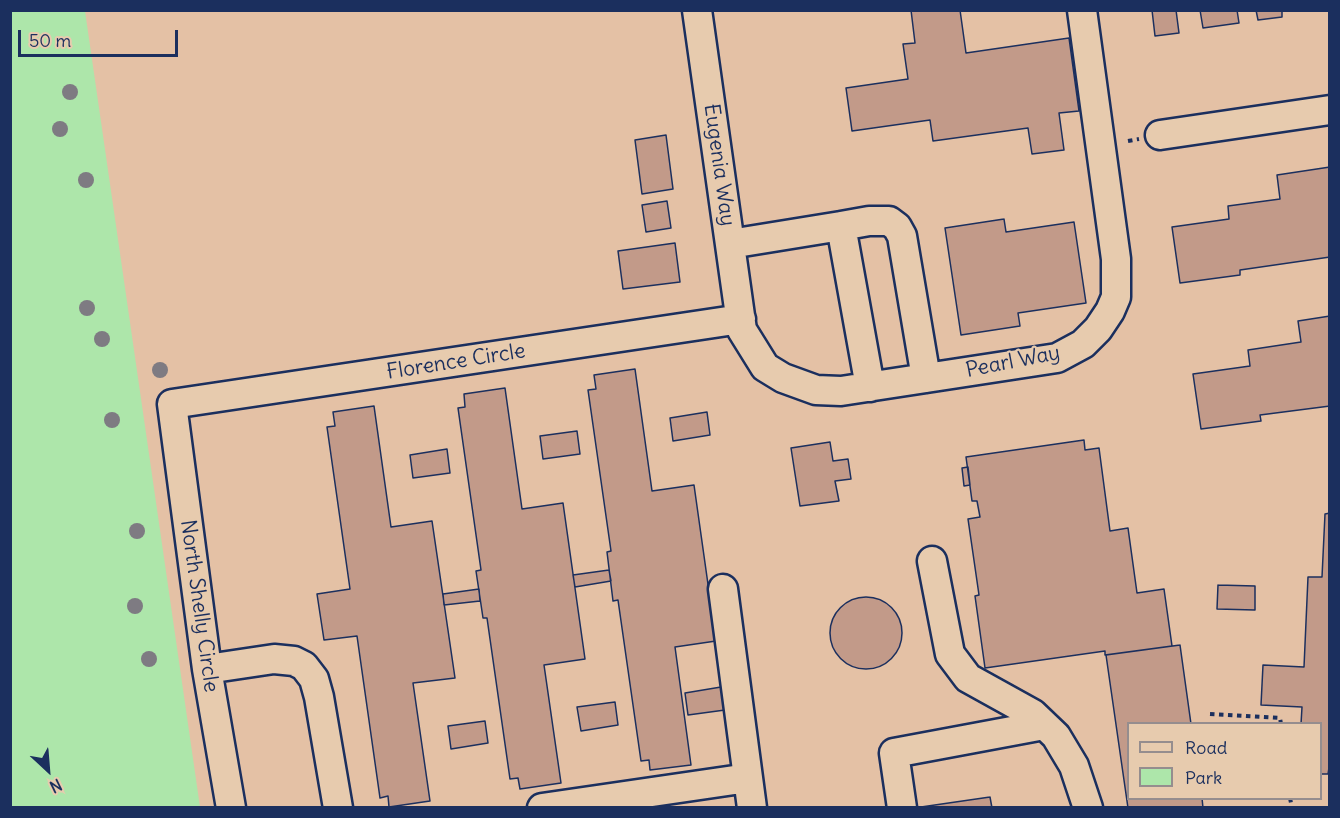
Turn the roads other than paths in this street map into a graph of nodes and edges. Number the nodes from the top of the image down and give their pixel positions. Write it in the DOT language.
graph roads {
  1 [pos="697,10"];
  2 [pos="1082,10"];
  3 [pos="1329,110"];
  4 [pos="1160,135"];
  5 [pos="841,226"];
  6 [pos="730,244"];
  7 [pos="741,319"];
  8 [pos="926,378"];
  9 [pos="870,387"];
  10 [pos="172,404"];
  11 [pos="932,561"];
  12 [pos="723,589"];
  13 [pos="207,669"];
  14 [pos="1044,725"];
  15 [pos="748,778"];
  16 [pos="231,807"];
  17 [pos="338,807"];
  18 [pos="542,807"];
  19 [pos="752,807"];
  20 [pos="902,807"];
  21 [pos="1088,807"];
  1 -- 6 [label="street, Eugenia Way"];
  2 -- 8 [label="street, Pearl Way"];
  3 -- 4 [label="street"];
  5 -- 6 [label="street"];
  5 -- 8 [label="street"];
  5 -- 9 [label="street"];
  6 -- 7 [label="street, Eugenia Way"];
  7 -- 9 [label="street, Pearl Way"];
  7 -- 10 [label="street, Florence Circle"];
  8 -- 9 [label="street, Pearl Way"];
  10 -- 13 [label="street, North Shelly Circle"];
  11 -- 14 [label="street"];
  12 -- 15 [label="street"];
  13 -- 16 [label="street, North Shelly Circle"];
  13 -- 17 [label="street"];
  14 -- 20 [label="street"];
  14 -- 21 [label="street"];
  15 -- 18 [label="street"];
  15 -- 19 [label="street"];
}
